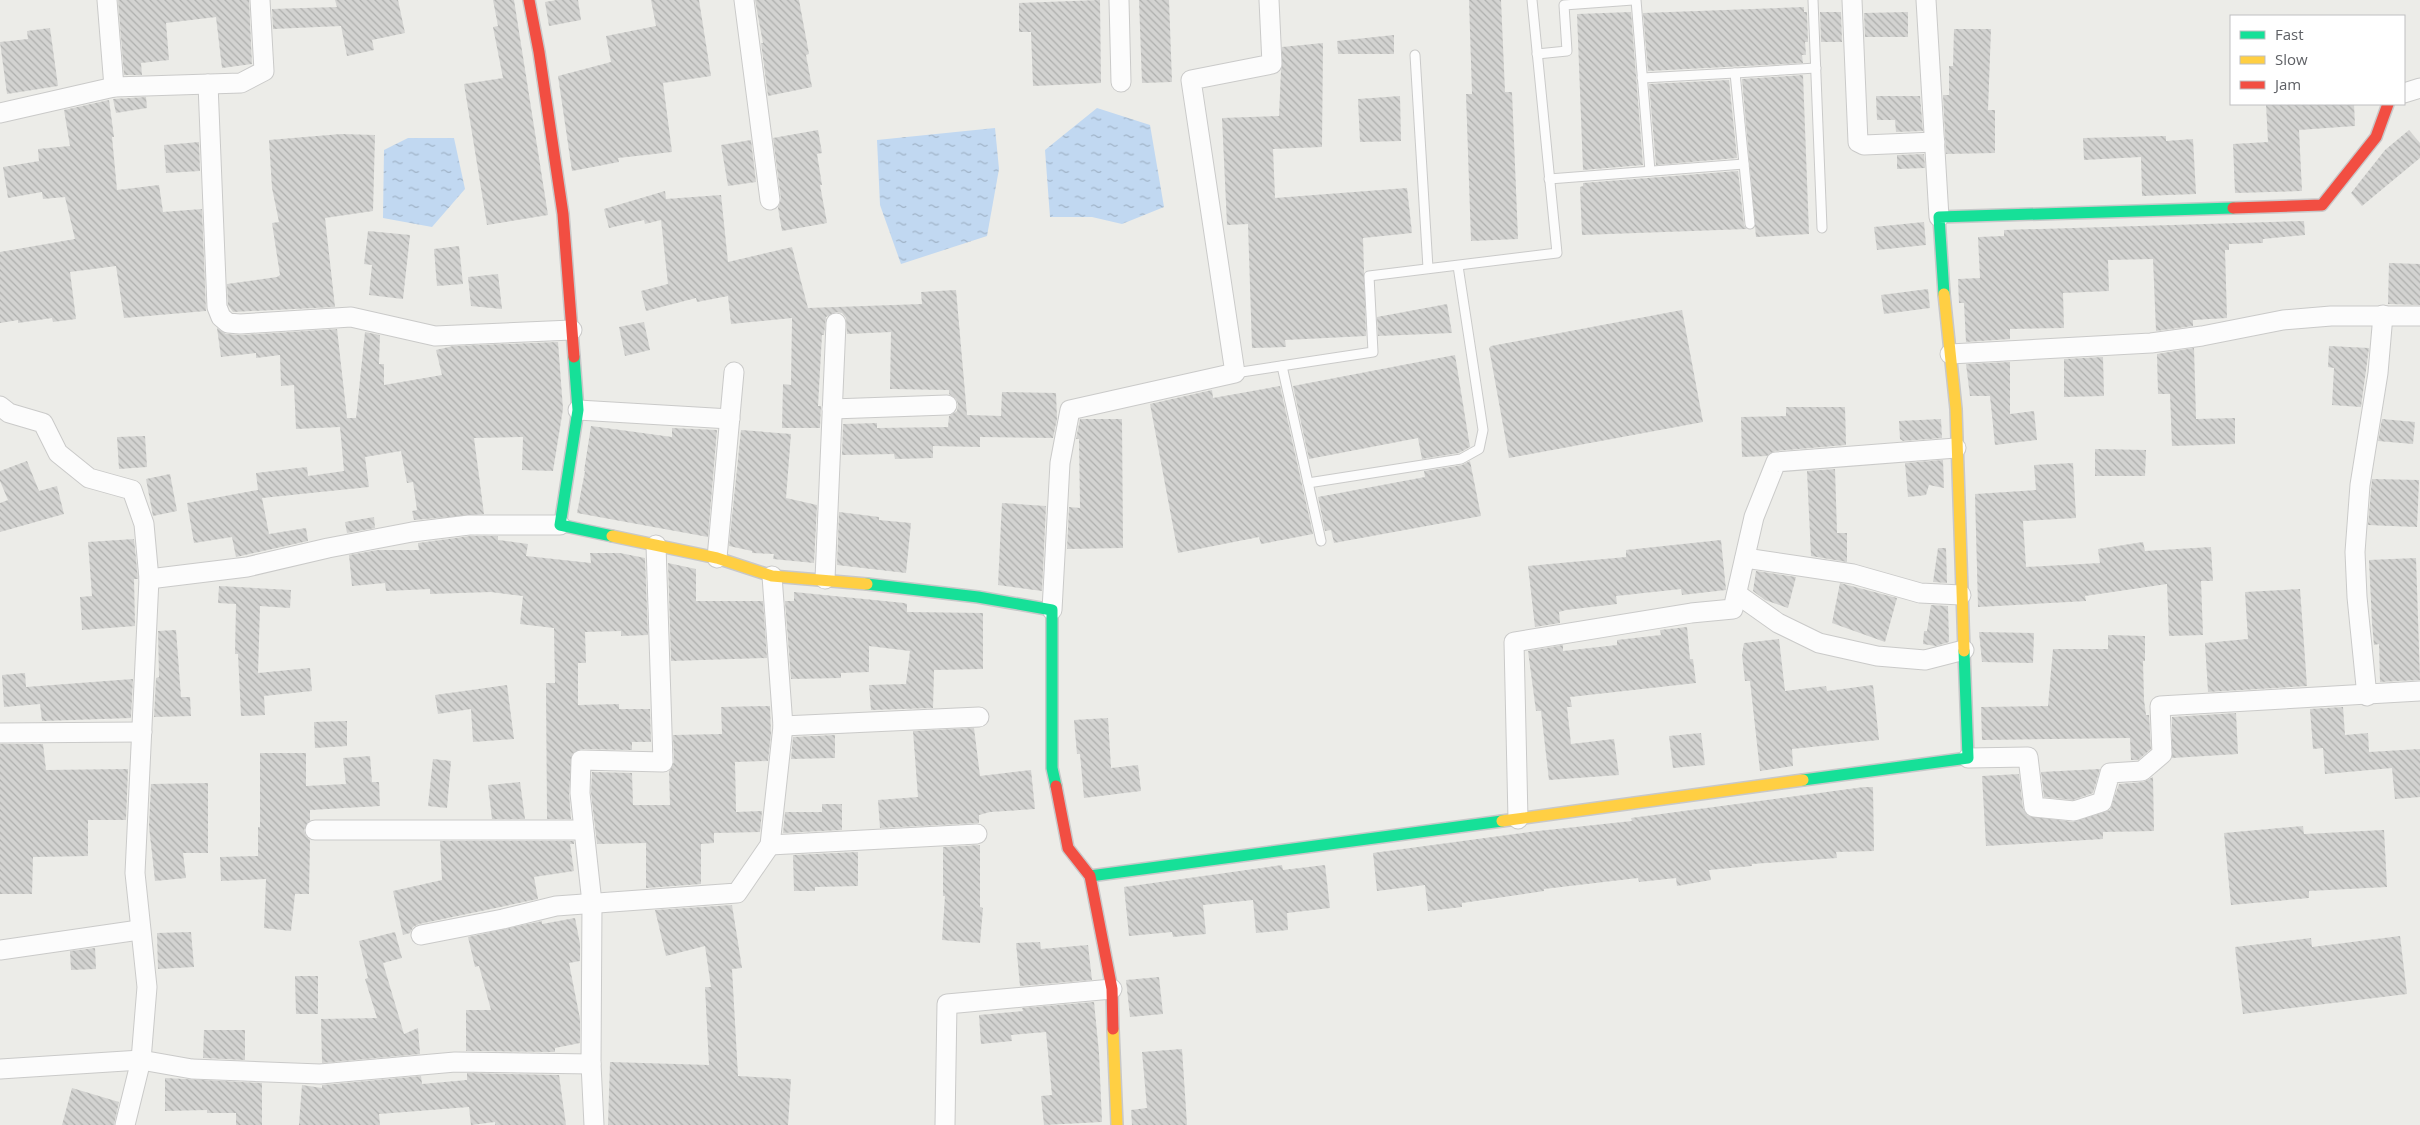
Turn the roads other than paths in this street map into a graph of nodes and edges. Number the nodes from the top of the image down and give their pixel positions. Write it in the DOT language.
graph roads {
  1 [pos="107,0"];
  2 [pos="260,0"];
  3 [pos="529,0"];
  4 [pos="744,0"];
  5 [pos="1119,0"];
  6 [pos="1269,0"];
  7 [pos="1532,0"];
  8 [pos="1634,0"];
  9 [pos="1813,0"];
  10 [pos="1852,0"];
  11 [pos="1926,0"];
  12 [pos="1537,54"];
  13 [pos="1415,55"];
  14 [pos="1816,68"];
  15 [pos="1736,72"];
  16 [pos="1642,78"];
  17 [pos="1121,82"];
  18 [pos="208,84"];
  19 [pos="114,88"];
  20 [pos="2420,88"];
  21 [pos="2405,93"];
  22 [pos="2388,105"];
  23 [pos="0,113"];
  24 [pos="1935,142"];
  25 [pos="1744,164"];
  26 [pos="1650,171"];
  27 [pos="1550,179"];
  28 [pos="770,200"];
  29 [pos="1939,217"];
  30 [pos="1750,224"];
  31 [pos="1822,228"];
  32 [pos="1458,266"];
  33 [pos="1428,268"];
  34 [pos="2383,315"];
  35 [pos="2420,316"];
  36 [pos="836,323"];
  37 [pos="572,330"];
  38 [pos="1950,354"];
  39 [pos="1282,366"];
  40 [pos="734,372"];
  41 [pos="1235,373"];
  42 [pos="0,406"];
  43 [pos="947,406"];
  44 [pos="832,409"];
  45 [pos="578,410"];
  46 [pos="730,420"];
  47 [pos="1956,448"];
  48 [pos="1308,483"];
  49 [pos="560,526"];
  50 [pos="1321,541"];
  51 [pos="656,545"];
  52 [pos="716,558"];
  53 [pos="1745,558"];
  54 [pos="772,576"];
  55 [pos="149,579"];
  56 [pos="825,580"];
  57 [pos="1737,594"];
  58 [pos="1962,595"];
  59 [pos="1052,610"];
  60 [pos="1964,650"];
  61 [pos="2420,692"];
  62 [pos="2367,696"];
  63 [pos="979,717"];
  64 [pos="783,726"];
  65 [pos="142,732"];
  66 [pos="0,733"];
  67 [pos="1968,758"];
  68 [pos="1518,818"];
  69 [pos="315,830"];
  70 [pos="584,830"];
  71 [pos="977,834"];
  72 [pos="770,846"];
  73 [pos="1090,876"];
  74 [pos="592,903"];
  75 [pos="139,930"];
  76 [pos="421,935"];
  77 [pos="0,950"];
  78 [pos="1112,989"];
  79 [pos="141,1060"];
  80 [pos="591,1064"];
  81 [pos="0,1069"];
  82 [pos="125,1125"];
  83 [pos="594,1125"];
  84 [pos="945,1125"];
  85 [pos="1117,1125"];
  1 -- 19 [label="street"];
  2 -- 18 [label="street"];
  3 -- 37 [label="street"];
  4 -- 28 [label="street"];
  5 -- 17 [label="street"];
  6 -- 41 [label="street"];
  7 -- 12 [label="lane"];
  8 -- 12 [label="lane"];
  8 -- 16 [label="lane"];
  9 -- 14 [label="lane"];
  10 -- 24 [label="street"];
  11 -- 24 [label="street"];
  12 -- 27 [label="lane"];
  13 -- 33 [label="lane"];
  14 -- 15 [label="lane"];
  14 -- 31 [label="lane"];
  15 -- 16 [label="lane"];
  15 -- 25 [label="lane"];
  16 -- 26 [label="lane"];
  18 -- 19 [label="street"];
  18 -- 37 [label="street"];
  19 -- 23 [label="street"];
  20 -- 21 [label="street"];
  22 -- 29 [label="street"];
  24 -- 29 [label="street"];
  25 -- 26 [label="lane"];
  25 -- 30 [label="lane"];
  26 -- 27 [label="lane"];
  27 -- 32 [label="lane"];
  29 -- 38 [label="street"];
  32 -- 33 [label="lane"];
  32 -- 48 [label="lane"];
  33 -- 39 [label="lane"];
  34 -- 35 [label="street"];
  34 -- 38 [label="street"];
  34 -- 62 [label="street"];
  36 -- 44 [label="street"];
  37 -- 45 [label="street"];
  38 -- 47 [label="street"];
  39 -- 41 [label="lane"];
  39 -- 48 [label="lane"];
  40 -- 46 [label="street"];
  41 -- 59 [label="street"];
  42 -- 55 [label="street"];
  43 -- 44 [label="street"];
  44 -- 56 [label="street"];
  45 -- 46 [label="street"];
  45 -- 49 [label="street"];
  46 -- 52 [label="street"];
  47 -- 53 [label="street"];
  47 -- 58 [label="street"];
  48 -- 50 [label="lane"];
  49 -- 51 [label="street"];
  49 -- 55 [label="street"];
  51 -- 52 [label="street"];
  51 -- 70 [label="street"];
  52 -- 54 [label="street"];
  53 -- 57 [label="street"];
  53 -- 58 [label="street"];
  54 -- 56 [label="street"];
  54 -- 64 [label="street"];
  55 -- 65 [label="street"];
  56 -- 59 [label="street"];
  57 -- 60 [label="street"];
  57 -- 68 [label="street"];
  58 -- 60 [label="street"];
  59 -- 73 [label="street"];
  60 -- 67 [label="street"];
  61 -- 62 [label="street"];
  62 -- 67 [label="street"];
  63 -- 64 [label="street"];
  64 -- 72 [label="street"];
  65 -- 66 [label="street"];
  65 -- 75 [label="street"];
  67 -- 68 [label="street"];
  68 -- 73 [label="street"];
  69 -- 70 [label="street"];
  70 -- 74 [label="street"];
  71 -- 72 [label="street"];
  72 -- 74 [label="street"];
  73 -- 78 [label="street"];
  74 -- 76 [label="street"];
  74 -- 80 [label="street"];
  75 -- 77 [label="street"];
  75 -- 79 [label="street"];
  78 -- 84 [label="street"];
  78 -- 85 [label="street"];
  79 -- 80 [label="street"];
  79 -- 81 [label="street"];
  79 -- 82 [label="street"];
  80 -- 83 [label="street"];
}
